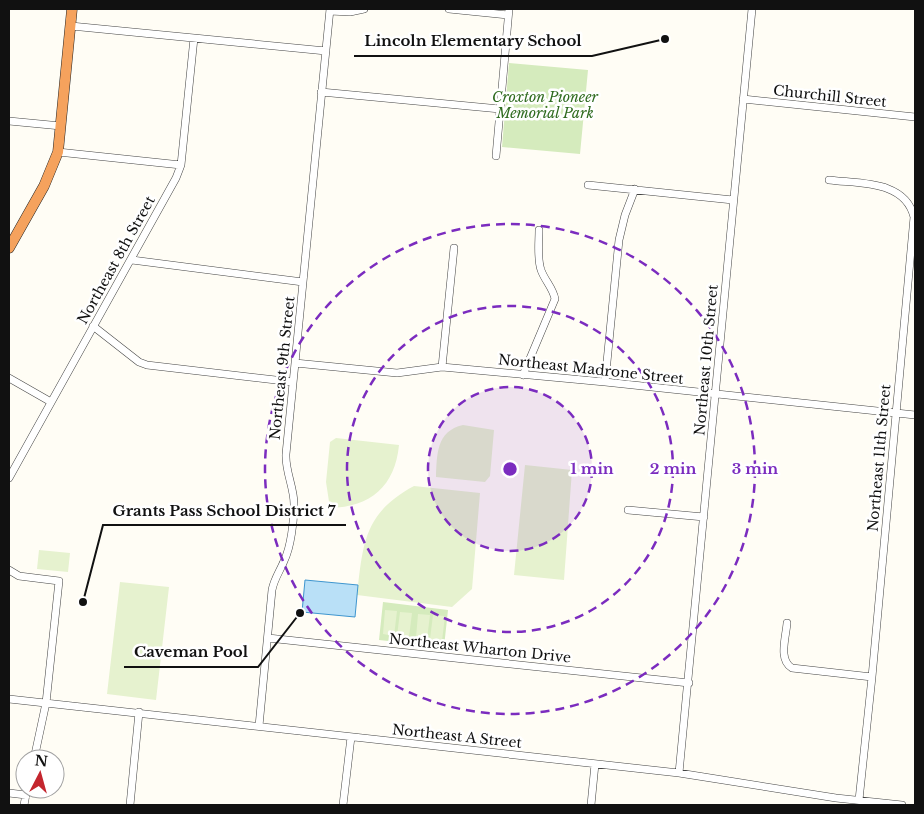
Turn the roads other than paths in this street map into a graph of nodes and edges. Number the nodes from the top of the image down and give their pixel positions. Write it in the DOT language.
graph roads {
  1 [pos="72,9"];
  2 [pos="364,9"];
  3 [pos="450,9"];
  4 [pos="752,9"];
  5 [pos="330,10"];
  6 [pos="508,12"];
  7 [pos="71,26"];
  8 [pos="194,38"];
  9 [pos="326,51"];
  10 [pos="321,92"];
  11 [pos="743,99"];
  12 [pos="500,109"];
  13 [pos="915,117"];
  14 [pos="9,121"];
  15 [pos="61,126"];
  16 [pos="58,152"];
  17 [pos="496,156"];
  18 [pos="181,165"];
  19 [pos="829,180"];
  20 [pos="588,185"];
  21 [pos="635,189"];
  22 [pos="733,200"];
  23 [pos="539,230"];
  24 [pos="9,248"];
  25 [pos="454,248"];
  26 [pos="132,260"];
  27 [pos="303,282"];
  28 [pos="94,326"];
  29 [pos="295,363"];
  30 [pos="442,367"];
  31 [pos="523,375"];
  32 [pos="9,378"];
  33 [pos="293,382"];
  34 [pos="605,382"];
  35 [pos="716,394"];
  36 [pos="51,402"];
  37 [pos="896,413"];
  38 [pos="915,415"];
  39 [pos="9,478"];
  40 [pos="628,510"];
  41 [pos="704,517"];
  42 [pos="9,570"];
  43 [pos="787,623"];
  44 [pos="268,638"];
  45 [pos="872,677"];
  46 [pos="689,683"];
  47 [pos="9,699"];
  48 [pos="46,703"];
  49 [pos="139,712"];
  50 [pos="259,726"];
  51 [pos="351,737"];
  52 [pos="36,749"];
  53 [pos="595,764"];
  54 [pos="679,773"];
  55 [pos="859,800"];
  56 [pos="835,802"];
  57 [pos="130,805"];
  58 [pos="344,805"];
  59 [pos="591,805"];
  60 [pos="902,805"];
  1 -- 7 [label="highway"];
  2 -- 5 [label="street"];
  3 -- 6 [label="street"];
  4 -- 11 [label="street, Northeast 10th Street"];
  5 -- 9 [label="street, Northeast 9th Street"];
  6 -- 12 [label="street"];
  7 -- 8 [label="street"];
  7 -- 15 [label="highway"];
  8 -- 9 [label="street"];
  8 -- 18 [label="street, Northeast 8th Street"];
  9 -- 10 [label="street, Northeast 9th Street"];
  10 -- 12 [label="street"];
  10 -- 27 [label="street, Northeast 9th Street"];
  11 -- 13 [label="street, Churchill Street"];
  11 -- 22 [label="street, Northeast 10th Street"];
  12 -- 17 [label="street"];
  14 -- 15 [label="street"];
  15 -- 16 [label="highway"];
  16 -- 18 [label="street"];
  16 -- 24 [label="highway"];
  18 -- 26 [label="street, Northeast 8th Street"];
  19 -- 37 [label="street, Northeast 11th Street"];
  20 -- 21 [label="street"];
  21 -- 22 [label="street"];
  21 -- 34 [label="street"];
  22 -- 35 [label="street, Northeast 10th Street"];
  23 -- 31 [label="street"];
  25 -- 30 [label="street"];
  26 -- 27 [label="street"];
  26 -- 28 [label="street, Northeast 8th Street"];
  27 -- 29 [label="street, Northeast 9th Street"];
  28 -- 33 [label="street"];
  28 -- 36 [label="street, Northeast 8th Street"];
  29 -- 30 [label="street, Northeast Madrone Street"];
  29 -- 33 [label="street, Northeast 9th Street"];
  30 -- 31 [label="street, Northeast Madrone Street"];
  31 -- 34 [label="street, Northeast Madrone Street"];
  32 -- 36 [label="street"];
  33 -- 44 [label="street, Northeast 9th Street"];
  34 -- 35 [label="street, Northeast Madrone Street"];
  35 -- 37 [label="street, Northeast Madrone Street"];
  35 -- 41 [label="street, Northeast 10th Street"];
  36 -- 39 [label="street, Northeast 8th Street"];
  37 -- 38 [label="street, Northeast Madrone Street"];
  37 -- 45 [label="street, Northeast 11th Street"];
  40 -- 41 [label="street"];
  41 -- 46 [label="street, Northeast 10th Street"];
  42 -- 48 [label="street"];
  43 -- 45 [label="street"];
  44 -- 46 [label="street, Northeast Wharton Drive"];
  44 -- 50 [label="street, Northeast 9th Street"];
  45 -- 55 [label="street, Northeast 11th Street"];
  46 -- 54 [label="street, Northeast 10th Street"];
  47 -- 48 [label="street, Northeast A Street"];
  48 -- 49 [label="street, Northeast A Street"];
  48 -- 52 [label="street"];
  49 -- 50 [label="street, Northeast A Street"];
  49 -- 57 [label="street"];
  50 -- 51 [label="street, Northeast A Street"];
  51 -- 53 [label="street, Northeast A Street"];
  51 -- 58 [label="street"];
  53 -- 54 [label="street, Northeast A Street"];
  53 -- 59 [label="street"];
  54 -- 56 [label="street, Northeast A Street"];
  55 -- 56 [label="street, Northeast A Street"];
  55 -- 60 [label="street, Northeast A Street"];
}
